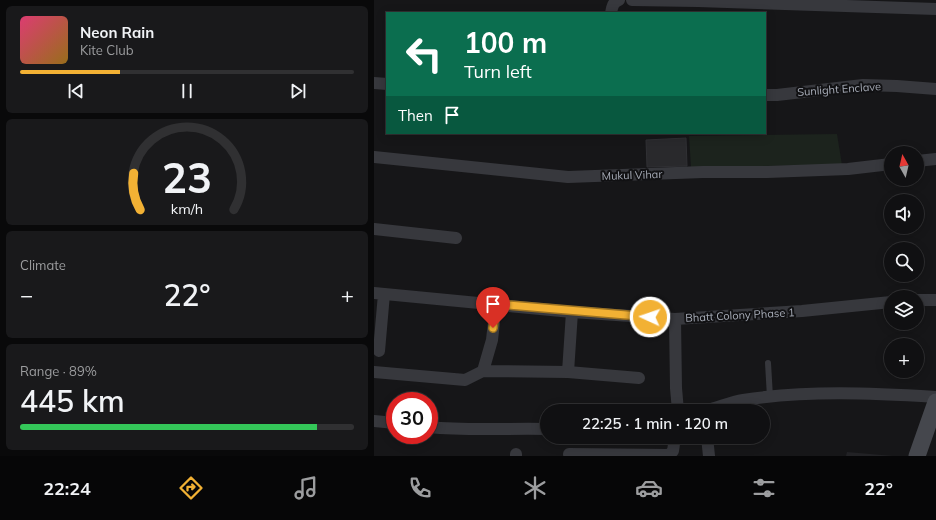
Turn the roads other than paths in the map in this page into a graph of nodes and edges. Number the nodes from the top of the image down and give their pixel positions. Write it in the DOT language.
graph roads {
  1 [pos="619,0"];
  2 [pos="632,0"];
  3 [pos="936,9"];
  4 [pos="611,12"];
  5 [pos="374,83"];
  6 [pos="386,84"];
  7 [pos="936,90"];
  8 [pos="766,94"];
  9 [pos="374,157"];
  10 [pos="936,159"];
  11 [pos="924,160"];
  12 [pos="884,165"];
  13 [pos="374,229"];
  14 [pos="456,238"];
  15 [pos="379,293"];
  16 [pos="924,300"];
  17 [pos="936,300"];
  18 [pos="884,303"];
  19 [pos="496,304"];
  20 [pos="572,312"];
  21 [pos="676,319"];
  22 [pos="379,350"];
  23 [pos="768,362"];
  24 [pos="483,371"];
  25 [pos="374,372"];
  26 [pos="568,372"];
  27 [pos="639,378"];
  28 [pos="770,397"];
  29 [pos="936,397"];
  30 [pos="677,404"];
  31 [pos="729,404"];
  32 [pos="934,412"];
  33 [pos="374,421"];
  34 [pos="386,422"];
  35 [pos="438,427"];
  36 [pos="540,429"];
  37 [pos="674,444"];
  38 [pos="708,444"];
  39 [pos="569,454"];
  40 [pos="709,456"];
  41 [pos="917,456"];
  1 -- 4 [label="street"];
  2 -- 3 [label="street"];
  5 -- 6 [label="street"];
  7 -- 8 [label="street, Sunlight Enclave"];
  9 -- 12 [label="street, Mukul Vihar"];
  10 -- 11 [label="street"];
  13 -- 14 [label="street"];
  15 -- 19 [label="street, Bhatt Colony Phase 1"];
  15 -- 22 [label="street"];
  16 -- 17 [label="street"];
  18 -- 21 [label="street, Bhatt Colony Phase 1"];
  19 -- 20 [label="street, Bhatt Colony Phase 1"];
  19 -- 24 [label="street"];
  20 -- 21 [label="street, Bhatt Colony Phase 1"];
  20 -- 26 [label="street"];
  21 -- 30 [label="street"];
  23 -- 28 [label="lane"];
  24 -- 25 [label="street"];
  24 -- 26 [label="street"];
  26 -- 27 [label="street"];
  28 -- 29 [label="street"];
  28 -- 31 [label="street"];
  32 -- 41 [label="main road"];
  33 -- 34 [label="street"];
  35 -- 36 [label="street"];
  37 -- 39 [label="street"];
  38 -- 40 [label="street"];
}
